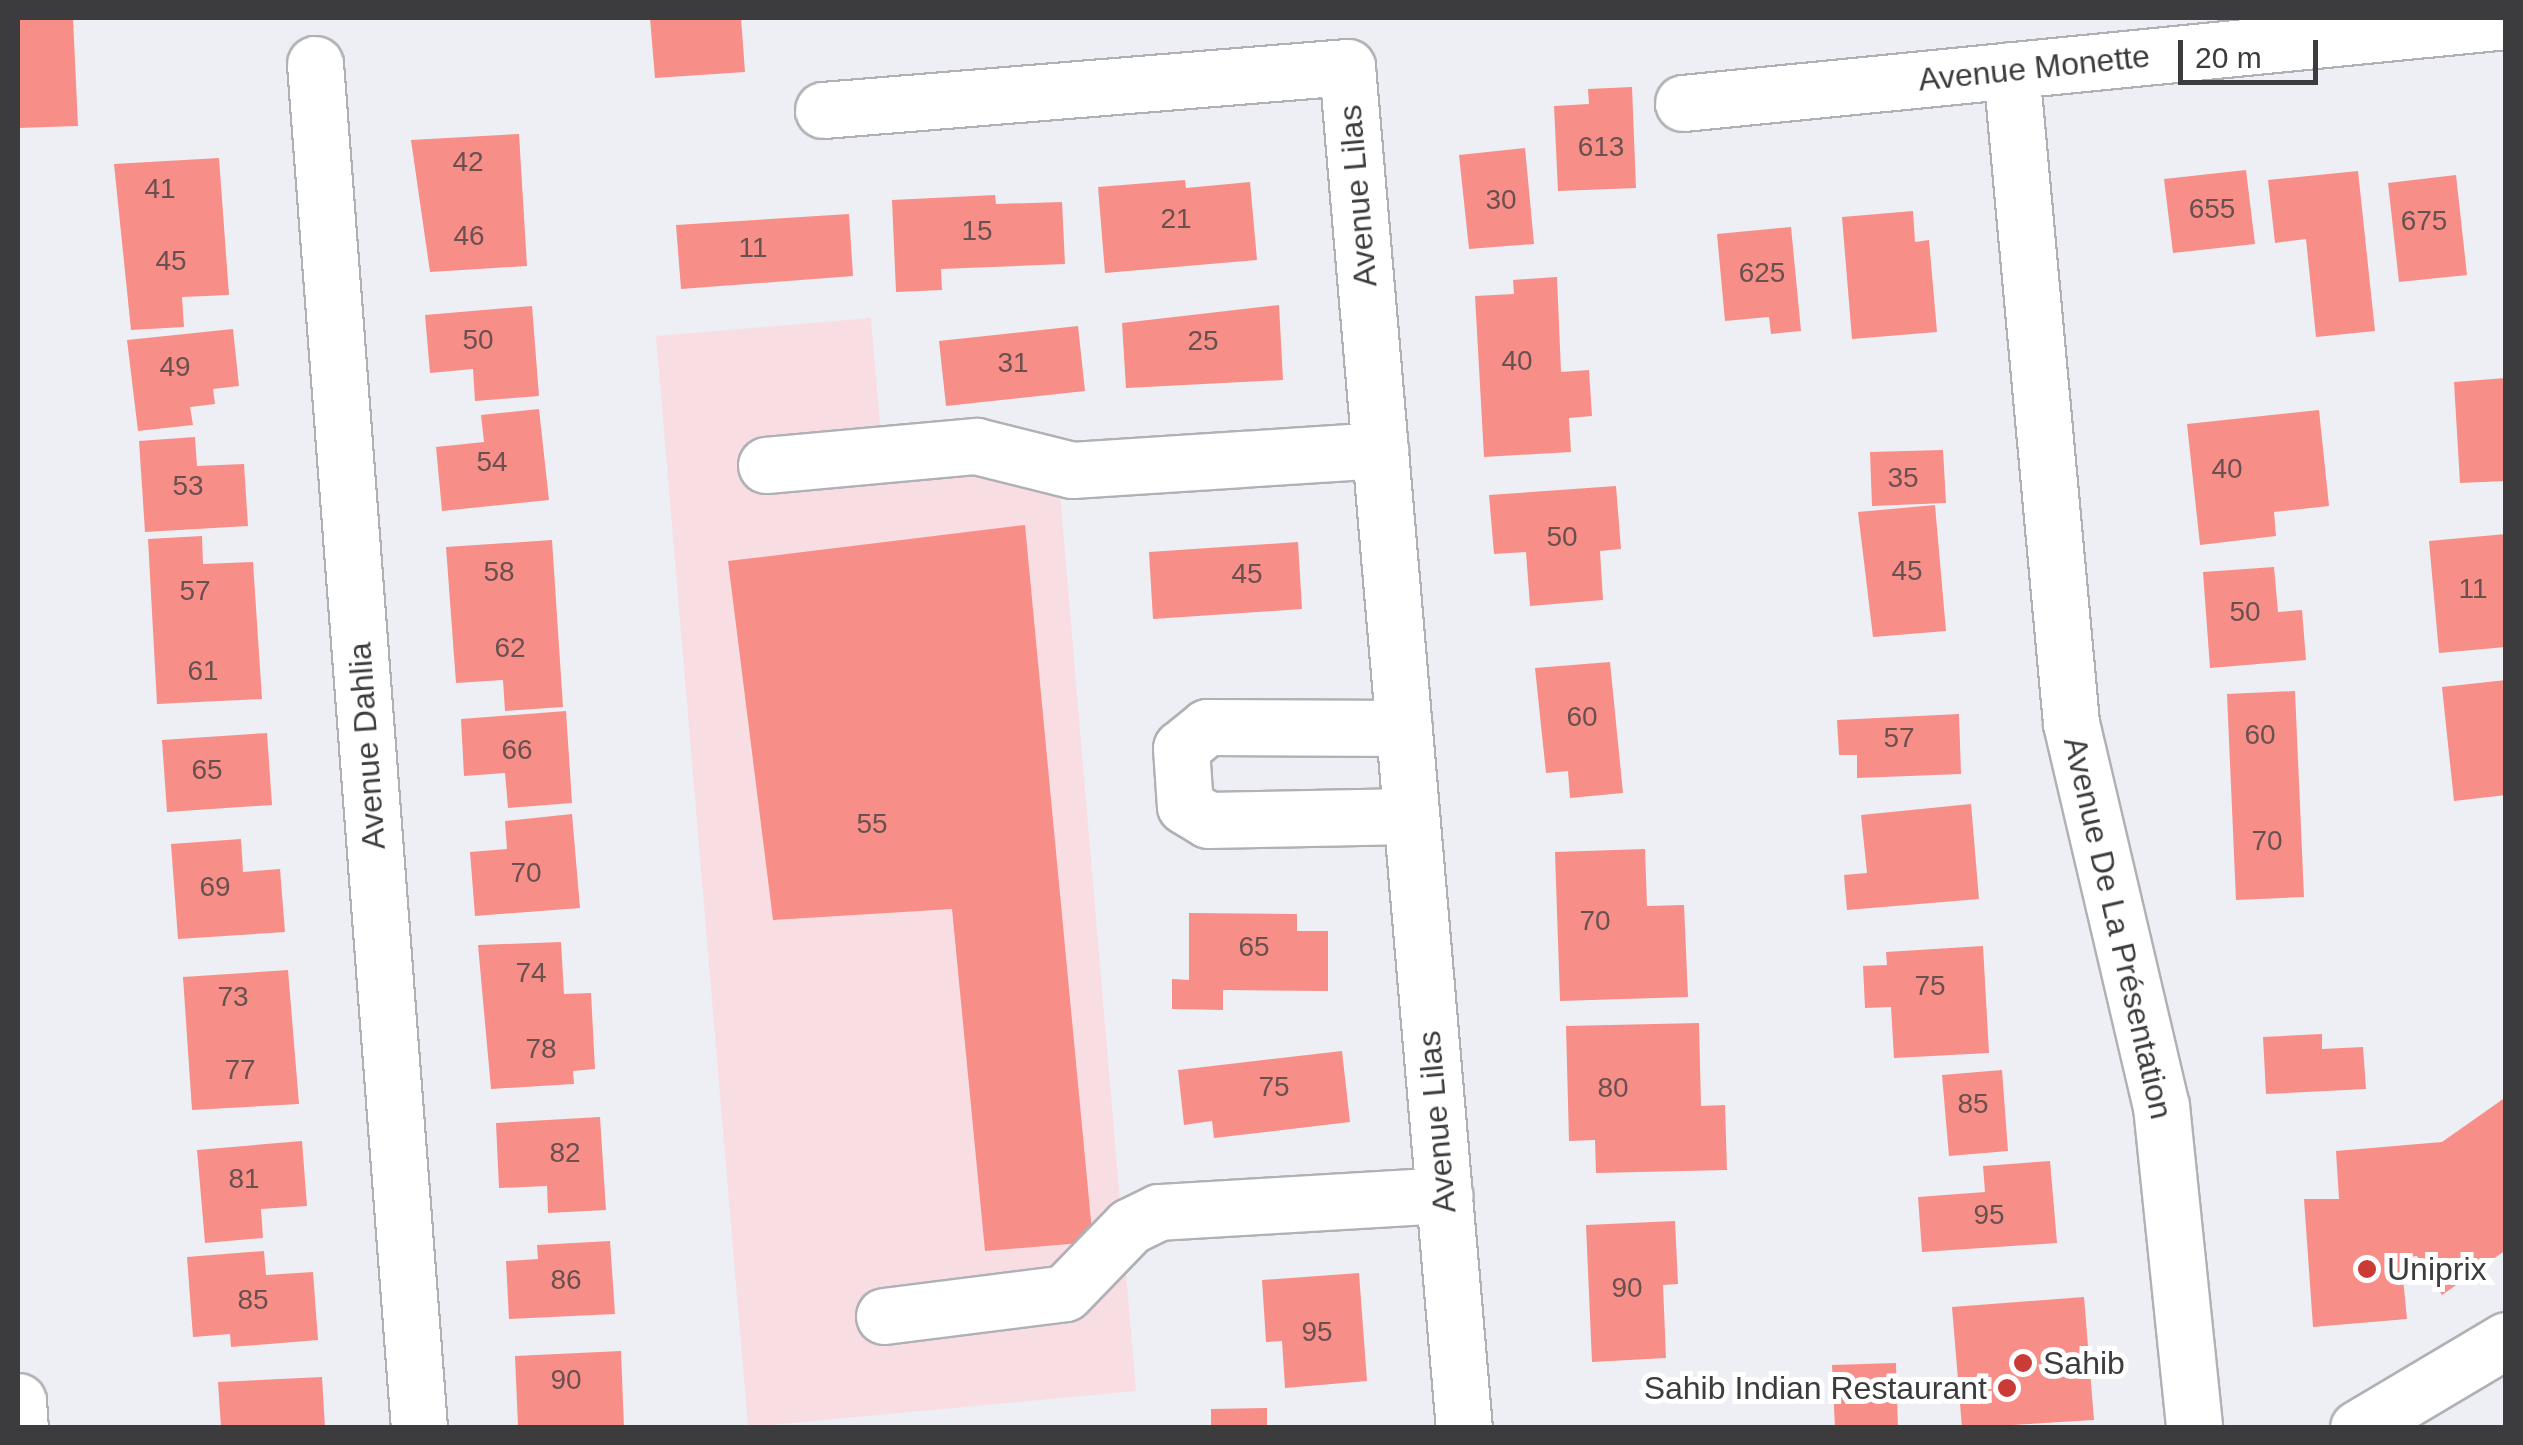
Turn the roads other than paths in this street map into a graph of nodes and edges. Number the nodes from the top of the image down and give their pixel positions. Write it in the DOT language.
graph roads {
  1 [pos="2506,21"];
  2 [pos="315,64"];
  3 [pos="2011,70"];
  4 [pos="1683,103"];
  5 [pos="823,110"];
  6 [pos="1380,450"];
  7 [pos="766,465"];
  8 [pos="1404,728"];
  9 [pos="1411,816"];
  10 [pos="1444,1195"];
  11 [pos="884,1316"];
  12 [pos="2506,1340"];
  13 [pos="18,1401"];
  14 [pos="20,1428"];
  15 [pos="419,1428"];
  16 [pos="1464,1428"];
  17 [pos="2194,1428"];
  18 [pos="2358,1428"];
  1 -- 3 [label="street, Avenue Monette"];
  2 -- 15 [label="street, Avenue Dahlia"];
  3 -- 4 [label="street, Avenue Monette"];
  3 -- 17 [label="street, Avenue De La Présentation"];
  5 -- 6 [label="street, Avenue Lilas"];
  6 -- 7 [label="street"];
  6 -- 8 [label="street, Avenue Lilas"];
  8 -- 9 [label="street, Avenue Lilas"];
  8 -- 9 [label="street"];
  9 -- 10 [label="street, Avenue Lilas"];
  10 -- 11 [label="street"];
  10 -- 16 [label="street, Avenue Lilas"];
  12 -- 18 [label="street"];
  13 -- 14 [label="street"];
}
